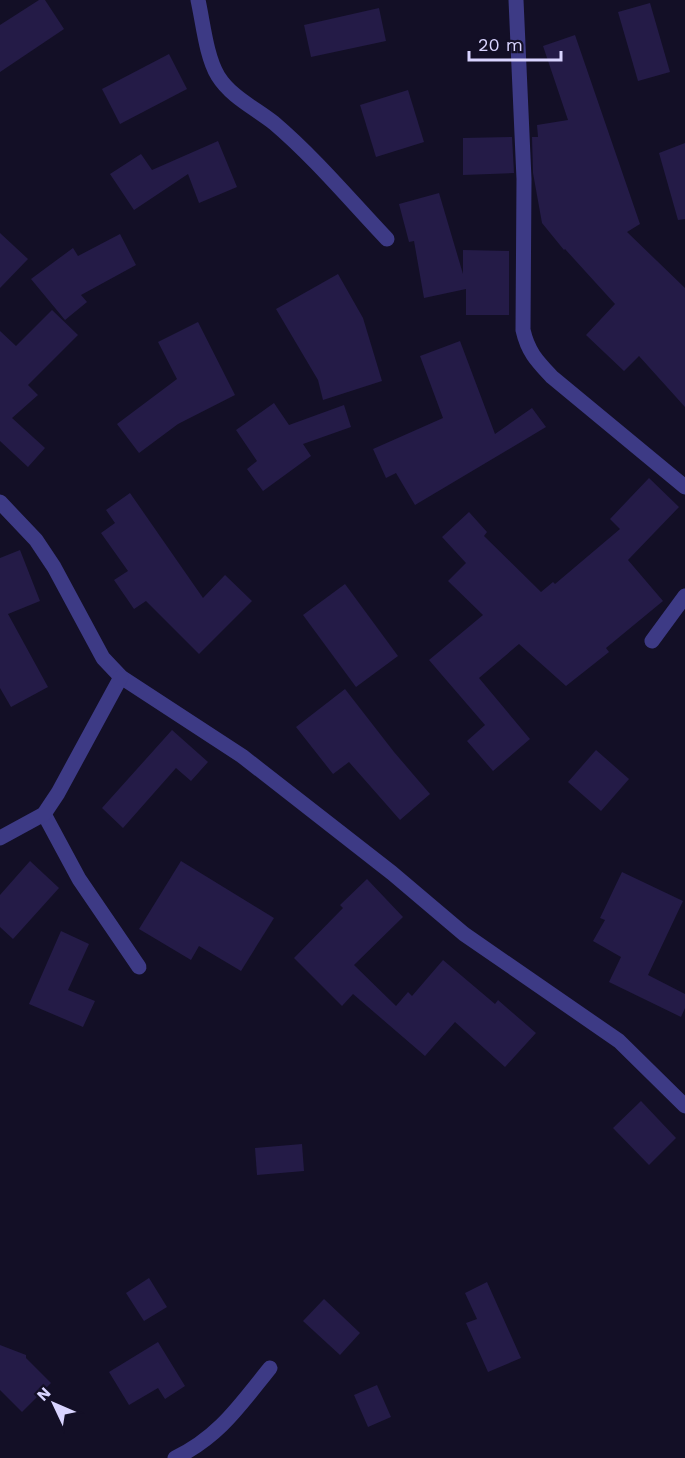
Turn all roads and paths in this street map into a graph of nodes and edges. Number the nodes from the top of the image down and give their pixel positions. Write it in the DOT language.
graph roads {
  1 [pos="198,0"];
  2 [pos="516,0"];
  3 [pos="387,239"];
  4 [pos="685,487"];
  5 [pos="0,502"];
  6 [pos="685,596"];
  7 [pos="652,641"];
  8 [pos="121,678"];
  9 [pos="44,814"];
  10 [pos="0,838"];
  11 [pos="140,967"];
  12 [pos="685,1106"];
  13 [pos="270,1368"];
  14 [pos="175,1458"];
  1 -- 3 [label="street"];
  2 -- 4 [label="street"];
  5 -- 8 [label="street"];
  6 -- 7 [label="street"];
  8 -- 9 [label="street"];
  8 -- 12 [label="street"];
  9 -- 10 [label="street"];
  9 -- 11 [label="street"];
  13 -- 14 [label="street"];
}
